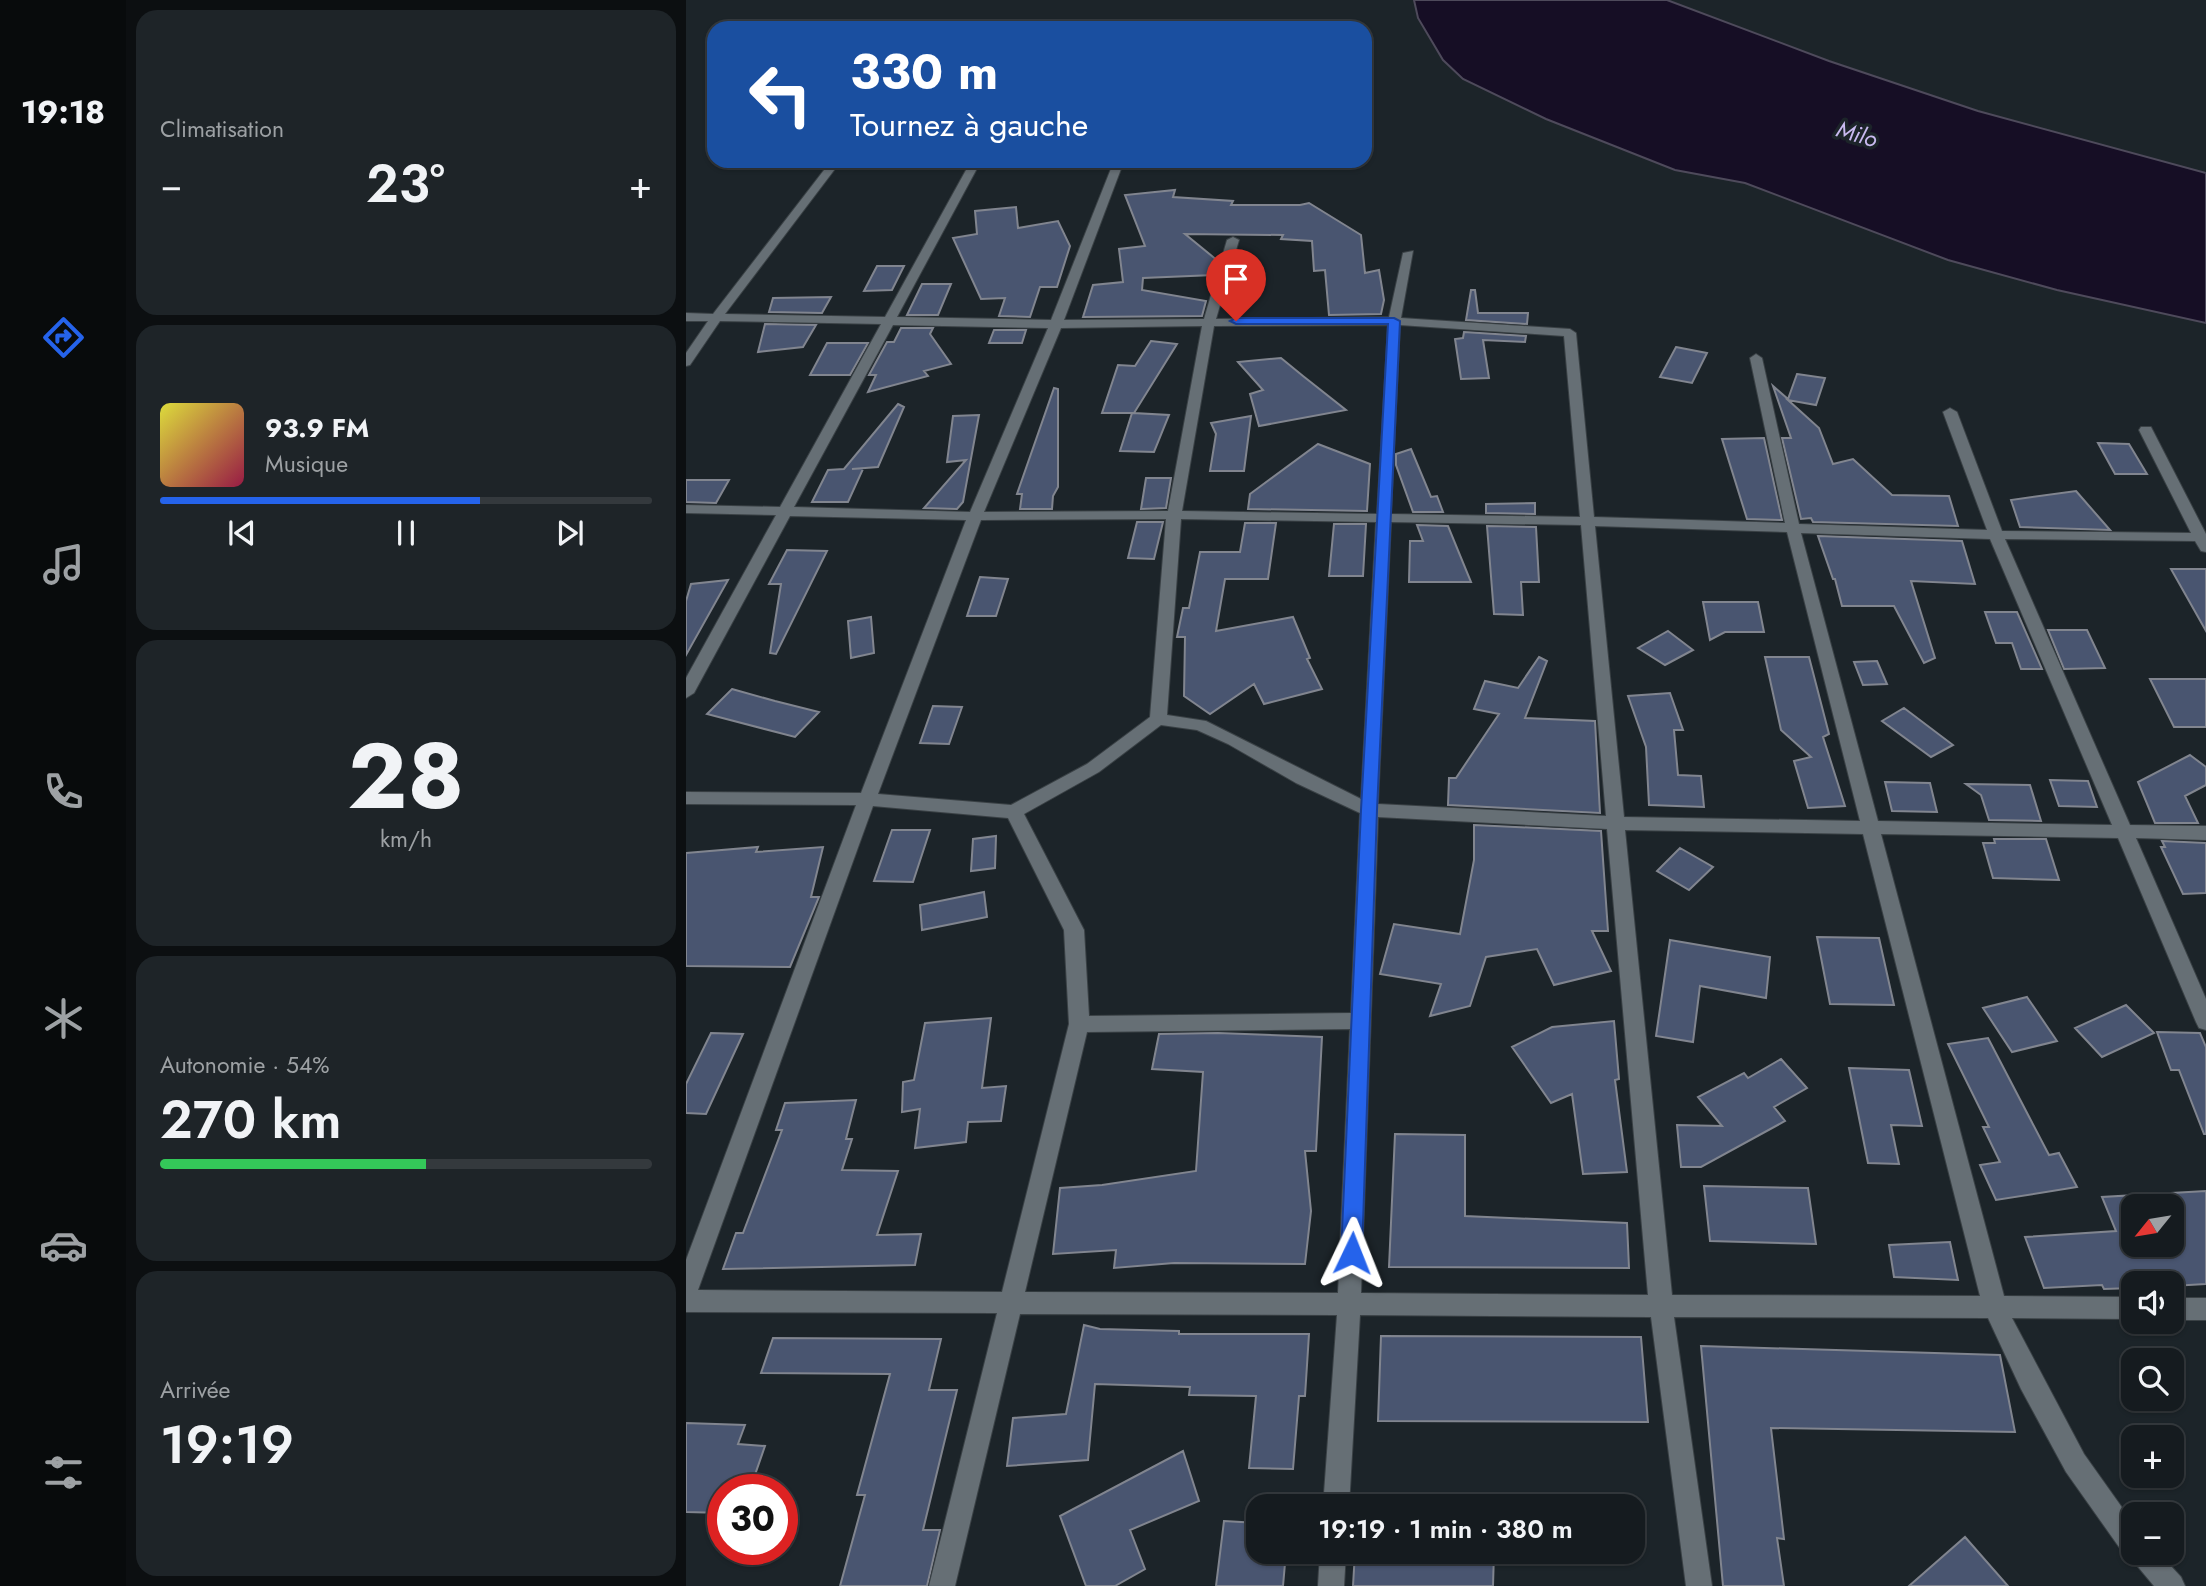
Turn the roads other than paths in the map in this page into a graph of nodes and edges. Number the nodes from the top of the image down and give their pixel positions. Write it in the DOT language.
graph roads {
  1 [pos="831,168"];
  2 [pos="972,168"];
  3 [pos="1116,168"];
  4 [pos="1233,240"];
  5 [pos="1409,253"];
  6 [pos="686,317"];
  7 [pos="717,317"];
  8 [pos="891,319"];
  9 [pos="1209,321"];
  10 [pos="1394,321"];
  11 [pos="1056,324"];
  12 [pos="1756,358"];
  13 [pos="686,362"];
  14 [pos="1950,412"];
  15 [pos="2146,430"];
  16 [pos="686,509"];
  17 [pos="785,509"];
  18 [pos="1174,515"];
  19 [pos="975,516"];
  20 [pos="1383,520"];
  21 [pos="1586,521"];
  22 [pos="1793,528"];
  23 [pos="1996,535"];
  24 [pos="2203,542"];
  25 [pos="686,693"];
  26 [pos="1158,719"];
  27 [pos="686,798"];
  28 [pos="867,799"];
  29 [pos="1369,810"];
  30 [pos="1014,812"];
  31 [pos="1616,823"];
  32 [pos="1870,826"];
  33 [pos="2125,833"];
  34 [pos="2206,833"];
  35 [pos="1361,1021"];
  36 [pos="2206,1022"];
  37 [pos="1079,1024"];
  38 [pos="686,1291"];
  39 [pos="686,1301"];
  40 [pos="1011,1302"];
  41 [pos="1349,1304"];
  42 [pos="1661,1306"];
  43 [pos="1995,1308"];
  44 [pos="2121,1308"];
  45 [pos="2184,1309"];
  46 [pos="2206,1309"];
  47 [pos="1337,1494"];
  48 [pos="2121,1528"];
  49 [pos="1332,1564"];
  50 [pos="2152,1565"];
  51 [pos="942,1586"];
  52 [pos="1331,1586"];
  53 [pos="1699,1586"];
  54 [pos="2172,1586"];
  1 -- 7 [label="street"];
  2 -- 8 [label="street"];
  3 -- 11 [label="street"];
  4 -- 9 [label="street"];
  5 -- 10 [label="street"];
  6 -- 7 [label="street"];
  7 -- 8 [label="street"];
  7 -- 13 [label="street"];
  8 -- 11 [label="street"];
  8 -- 17 [label="street"];
  9 -- 10 [label="street"];
  9 -- 11 [label="street"];
  9 -- 18 [label="street"];
  10 -- 20 [label="street"];
  10 -- 21 [label="street"];
  11 -- 19 [label="street"];
  12 -- 22 [label="street"];
  14 -- 23 [label="street"];
  15 -- 24 [label="street"];
  16 -- 17 [label="street"];
  17 -- 19 [label="street"];
  17 -- 25 [label="street"];
  18 -- 19 [label="street"];
  18 -- 20 [label="street"];
  18 -- 26 [label="street"];
  19 -- 28 [label="street"];
  20 -- 21 [label="street"];
  20 -- 29 [label="street"];
  21 -- 22 [label="street"];
  21 -- 31 [label="street"];
  22 -- 23 [label="street"];
  22 -- 32 [label="street"];
  23 -- 24 [label="street"];
  23 -- 33 [label="street"];
  26 -- 29 [label="street"];
  26 -- 30 [label="street"];
  27 -- 28 [label="street"];
  28 -- 30 [label="street"];
  28 -- 38 [label="street"];
  29 -- 31 [label="street"];
  29 -- 35 [label="street"];
  30 -- 37 [label="street"];
  31 -- 32 [label="street"];
  31 -- 42 [label="street"];
  32 -- 33 [label="street"];
  32 -- 43 [label="street"];
  33 -- 34 [label="street"];
  33 -- 36 [label="street"];
  35 -- 37 [label="street"];
  35 -- 41 [label="street"];
  37 -- 40 [label="street"];
  39 -- 40 [label="street"];
  40 -- 41 [label="street"];
  40 -- 51 [label="street"];
  41 -- 42 [label="street"];
  41 -- 47 [label="street"];
  42 -- 43 [label="street"];
  42 -- 53 [label="street"];
  43 -- 44 [label="street"];
  43 -- 48 [label="street"];
  45 -- 46 [label="street"];
  49 -- 52 [label="street"];
  50 -- 54 [label="street"];
}
